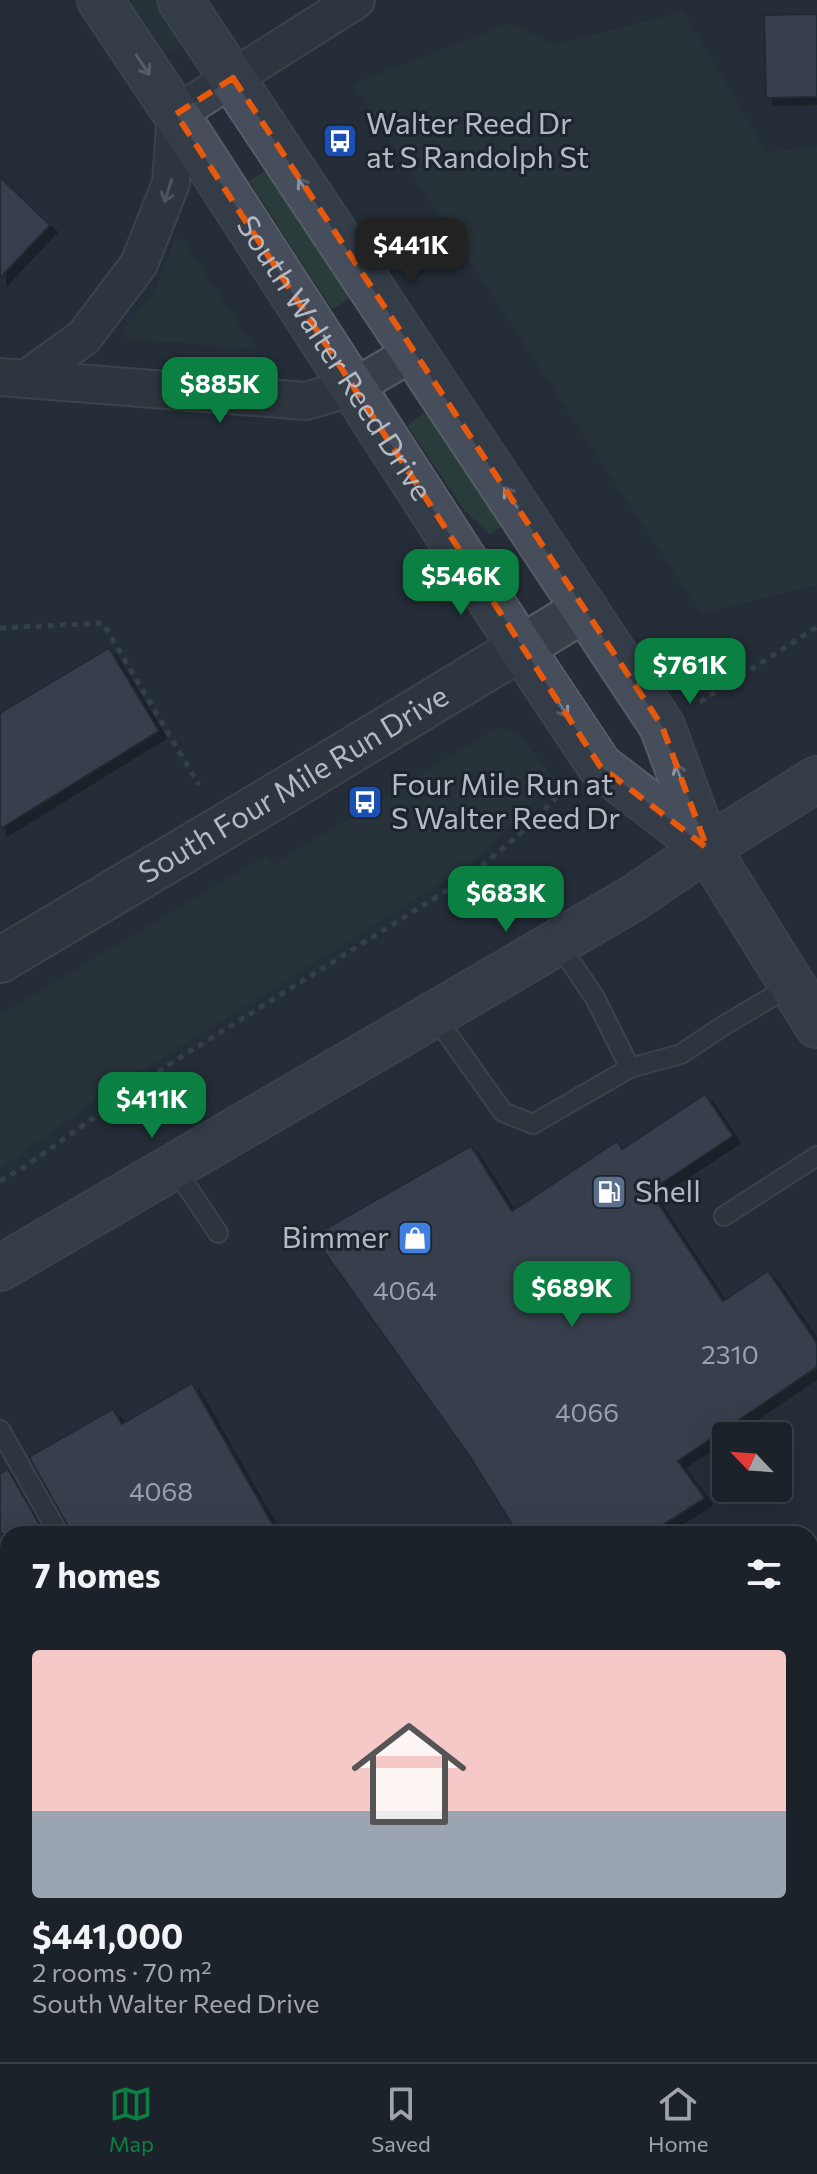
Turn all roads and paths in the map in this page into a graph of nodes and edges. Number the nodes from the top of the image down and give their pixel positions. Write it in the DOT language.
graph roads {
  1 [pos="100,0"];
  2 [pos="180,0"];
  3 [pos="356,0"];
  4 [pos="233,78"];
  5 [pos="176,114"];
  6 [pos="414,352"];
  7 [pos="13,378"];
  8 [pos="354,387"];
  9 [pos="585,609"];
  10 [pos="817,627"];
  11 [pos="0,628"];
  12 [pos="522,649"];
  13 [pos="715,693"];
  14 [pos="817,779"];
  15 [pos="199,785"];
  16 [pos="565,789"];
  17 [pos="707,848"];
  18 [pos="558,943"];
  19 [pos="0,960"];
  20 [pos="792,985"];
  21 [pos="434,1015"];
  22 [pos="817,1025"];
  23 [pos="630,1068"];
  24 [pos="817,1156"];
  25 [pos="174,1167"];
  26 [pos="0,1181"];
  27 [pos="724,1216"];
  28 [pos="218,1233"];
  29 [pos="0,1268"];
  30 [pos="0,1430"];
  31 [pos="54,1526"];
  1 -- 5 [label="main road, South Walter Reed Drive, one-way"];
  2 -- 4 [label="main road, South Walter Reed Drive"];
  3 -- 4 [label="street"];
  4 -- 5 [label="street"];
  6 -- 4 [label="main road, South Walter Reed Drive, one-way"];
  5 -- 7 [label="street, one-way"];
  5 -- 8 [label="main road, South Walter Reed Drive"];
  6 -- 8 [label="street"];
  9 -- 6 [label="main road, South Walter Reed Drive, one-way"];
  7 -- 8 [label="street"];
  8 -- 12 [label="main road, South Walter Reed Drive"];
  9 -- 12 [label="street, South Four Mile Run Drive"];
  17 -- 9 [label="main road, South Walter Reed Drive, one-way"];
  10 -- 13 [label="path"];
  11 -- 15 [label="path"];
  12 -- 17 [label="main road, South Walter Reed Drive, one-way"];
  12 -- 19 [label="street, South Four Mile Run Drive"];
  14 -- 17 [label="main road"];
  16 -- 26 [label="path"];
  17 -- 18 [label="main road"];
  17 -- 20 [label="main road, South Walter Reed Drive"];
  18 -- 21 [label="main road"];
  18 -- 23 [label="lane"];
  20 -- 22 [label="main road, South Walter Reed Drive"];
  20 -- 23 [label="lane"];
  21 -- 23 [label="lane"];
  21 -- 25 [label="main road"];
  24 -- 27 [label="lane"];
  25 -- 28 [label="lane"];
  25 -- 29 [label="main road"];
  30 -- 31 [label="lane"];
}
